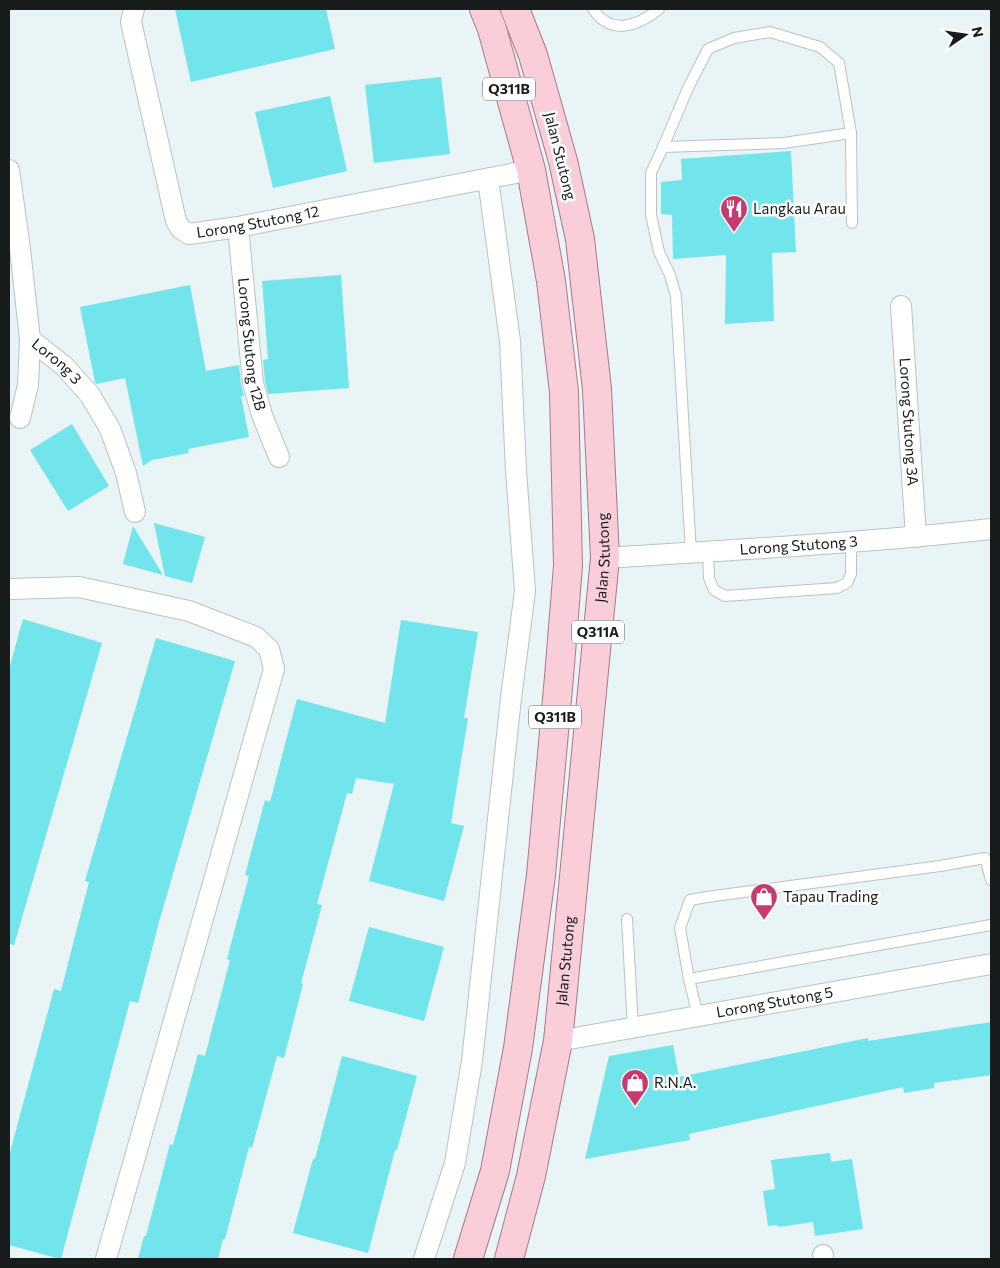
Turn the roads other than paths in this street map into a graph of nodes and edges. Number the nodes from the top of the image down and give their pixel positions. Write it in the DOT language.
graph roads {
  1 [pos="134,9"];
  2 [pos="484,9"];
  3 [pos="504,9"];
  4 [pos="515,9"];
  5 [pos="593,9"];
  6 [pos="659,9"];
  7 [pos="851,133"];
  8 [pos="663,147"];
  9 [pos="9,170"];
  10 [pos="531,170"];
  11 [pos="488,179"];
  12 [pos="852,223"];
  13 [pos="238,227"];
  14 [pos="901,306"];
  15 [pos="30,340"];
  16 [pos="20,418"];
  17 [pos="279,457"];
  18 [pos="135,512"];
  19 [pos="991,529"];
  20 [pos="916,537"];
  21 [pos="851,542"];
  22 [pos="699,552"];
  23 [pos="605,558"];
  24 [pos="9,589"];
  25 [pos="991,880"];
  26 [pos="627,919"];
  27 [pos="991,925"];
  28 [pos="991,964"];
  29 [pos="689,979"];
  30 [pos="698,1016"];
  31 [pos="633,1028"];
  32 [pos="558,1041"];
  33 [pos="106,1259"];
  34 [pos="424,1259"];
  35 [pos="468,1259"];
  36 [pos="509,1259"];
  1 -- 13 [label="street, Lorong Stutong 12"];
  2 -- 10 [label="main road, Q311B"];
  3 -- 10 [label="main road"];
  4 -- 23 [label="main road, Jalan Stutong / Q311A"];
  5 -- 6 [label="lane"];
  7 -- 8 [label="lane"];
  7 -- 8 [label="lane"];
  7 -- 12 [label="lane"];
  8 -- 22 [label="lane"];
  9 -- 15 [label="street, Lorong 3"];
  10 -- 11 [label="street, Lorong Stutong 12"];
  10 -- 35 [label="main road, Q311B"];
  11 -- 13 [label="street, Lorong Stutong 12"];
  11 -- 34 [label="street"];
  13 -- 17 [label="street, Lorong Stutong 12B"];
  14 -- 20 [label="street, Lorong Stutong 3A"];
  15 -- 16 [label="street"];
  15 -- 18 [label="street, Lorong 3"];
  19 -- 20 [label="street, Lorong Stutong 3"];
  20 -- 21 [label="street, Lorong Stutong 3"];
  21 -- 22 [label="street, Lorong Stutong 3"];
  21 -- 22 [label="lane"];
  22 -- 23 [label="street, Lorong Stutong 3"];
  23 -- 32 [label="main road, Jalan Stutong / Q311A"];
  24 -- 33 [label="street"];
  25 -- 29 [label="lane"];
  26 -- 31 [label="lane"];
  27 -- 29 [label="lane"];
  28 -- 30 [label="street, Lorong Stutong 5"];
  29 -- 30 [label="lane"];
  30 -- 31 [label="street, Lorong Stutong 5"];
  31 -- 32 [label="street, Lorong Stutong 5"];
  32 -- 36 [label="main road, Jalan Stutong / Q311A"];
}
